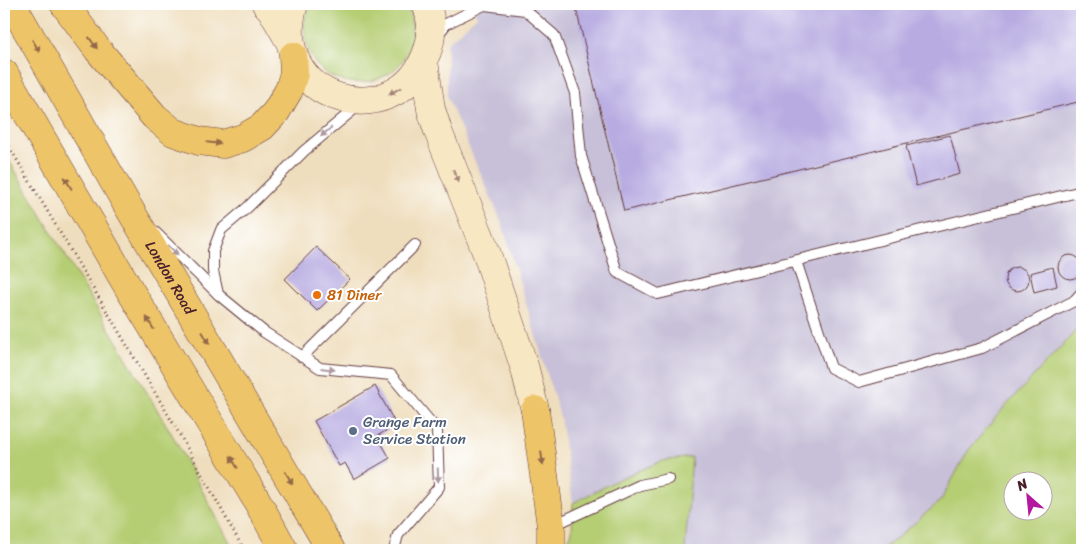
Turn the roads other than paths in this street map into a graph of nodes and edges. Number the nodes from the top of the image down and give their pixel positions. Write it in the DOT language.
graph roads {
  1 [pos="12,4"];
  2 [pos="64,4"];
  3 [pos="266,4"];
  4 [pos="294,4"];
  5 [pos="426,4"];
  6 [pos="480,4"];
  7 [pos="291,49"];
  8 [pos="427,53"];
  9 [pos="4,72"];
  10 [pos="364,101"];
  11 [pos="1082,191"];
  12 [pos="126,203"];
  13 [pos="415,245"];
  14 [pos="796,261"];
  15 [pos="1082,292"];
  16 [pos="218,295"];
  17 [pos="302,356"];
  18 [pos="535,410"];
  19 [pos="668,479"];
  20 [pos="551,538"];
  21 [pos="284,550"];
  22 [pos="331,550"];
  23 [pos="394,550"];
  1 -- 12 [label="highway, London Road, one-way"];
  2 -- 7 [label="highway, one-way"];
  3 -- 7 [label="street"];
  4 -- 7 [label="street"];
  5 -- 8 [label="street"];
  6 -- 8 [label="lane"];
  6 -- 14 [label="lane"];
  7 -- 10 [label="street"];
  8 -- 10 [label="street, one-way"];
  8 -- 18 [label="street, one-way"];
  21 -- 9 [label="highway, one-way"];
  10 -- 16 [label="lane, one-way"];
  11 -- 14 [label="lane"];
  12 -- 16 [label="lane, one-way"];
  12 -- 22 [label="highway, London Road, one-way"];
  13 -- 17 [label="lane"];
  14 -- 15 [label="lane"];
  16 -- 17 [label="lane"];
  17 -- 23 [label="lane, one-way"];
  18 -- 20 [label="highway, one-way"];
  19 -- 20 [label="lane"];
}
